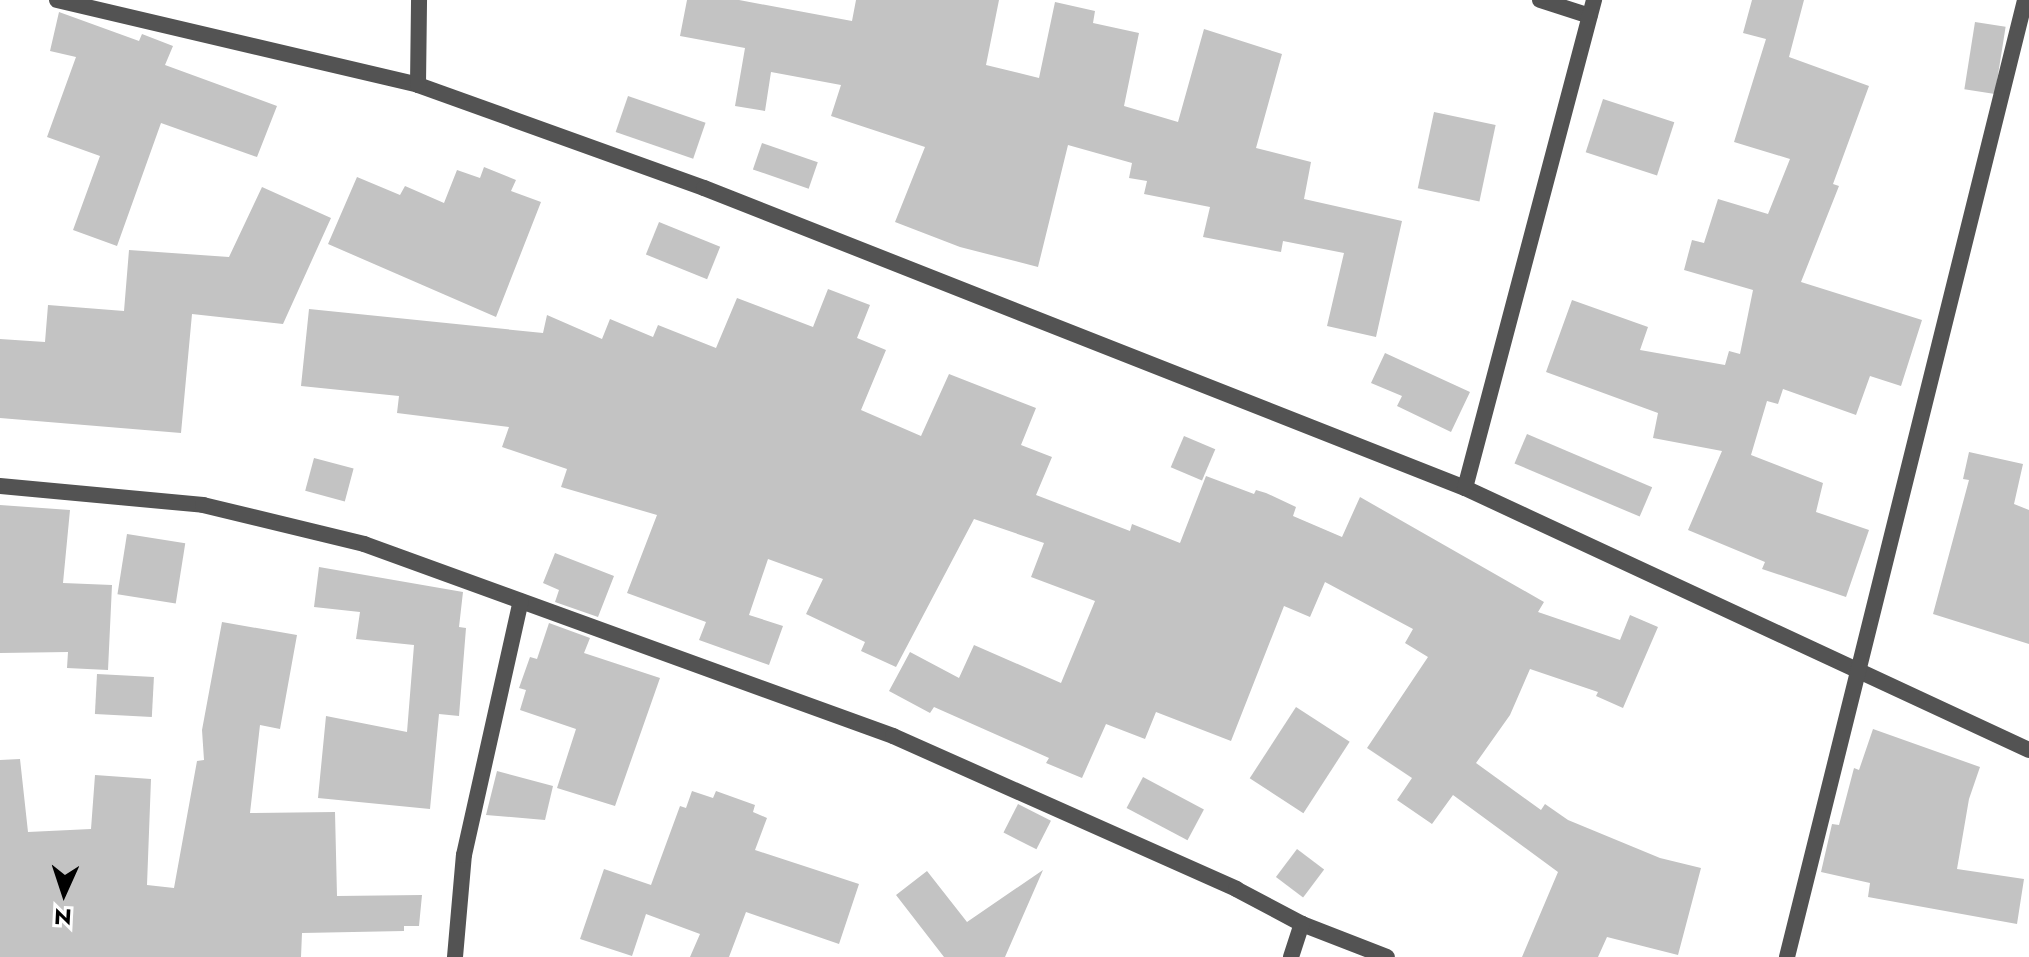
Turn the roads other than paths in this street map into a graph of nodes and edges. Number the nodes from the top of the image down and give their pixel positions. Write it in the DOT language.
graph roads {
  1 [pos="57,0"];
  2 [pos="419,0"];
  3 [pos="1540,0"];
  4 [pos="2025,0"];
  5 [pos="1592,8"];
  6 [pos="418,85"];
  7 [pos="0,486"];
  8 [pos="1465,488"];
  9 [pos="521,601"];
  10 [pos="1858,668"];
  11 [pos="2029,750"];
  12 [pos="1302,924"];
  13 [pos="455,957"];
  14 [pos="1291,957"];
  15 [pos="1387,957"];
  16 [pos="1787,957"];
  1 -- 6 [label="street"];
  2 -- 6 [label="street"];
  3 -- 5 [label="street"];
  4 -- 10 [label="street"];
  5 -- 8 [label="street"];
  6 -- 8 [label="street"];
  7 -- 9 [label="street"];
  8 -- 10 [label="street"];
  9 -- 12 [label="street"];
  9 -- 13 [label="street"];
  10 -- 11 [label="street"];
  10 -- 16 [label="street"];
  12 -- 14 [label="street"];
  12 -- 15 [label="street"];
}
